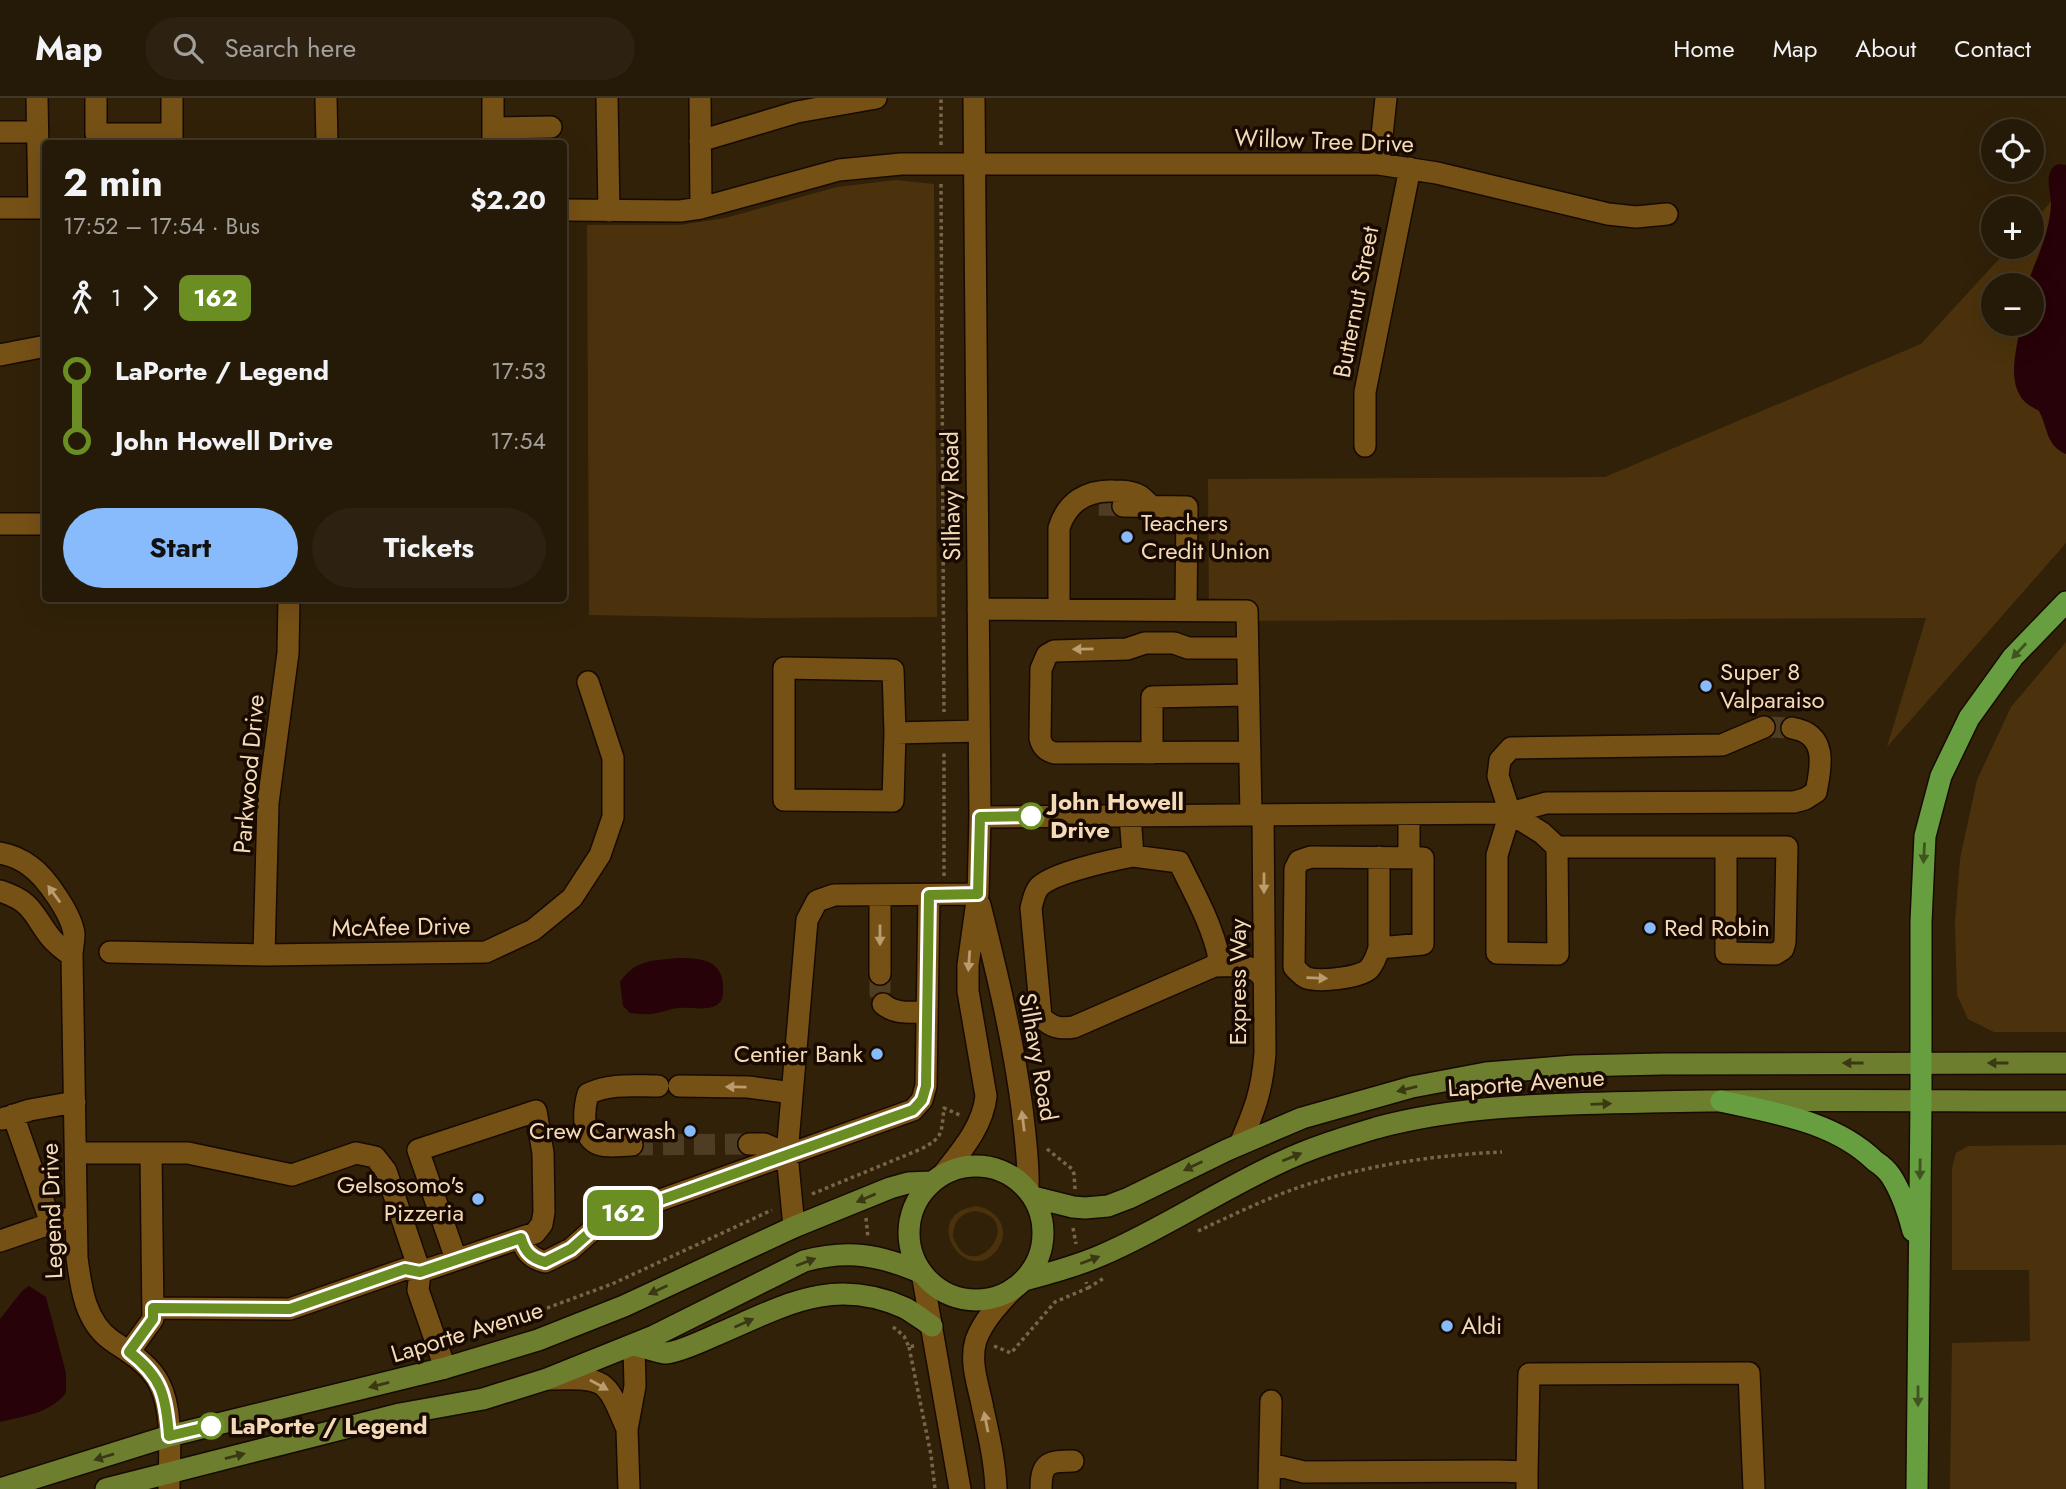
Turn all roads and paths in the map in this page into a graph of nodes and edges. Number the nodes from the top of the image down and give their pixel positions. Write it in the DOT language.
graph roads {
  1 [pos="37,98"];
  2 [pos="96,98"];
  3 [pos="172,98"];
  4 [pos="326,98"];
  5 [pos="493,98"];
  6 [pos="607,98"];
  7 [pos="700,98"];
  8 [pos="876,98"];
  9 [pos="941,98"];
  10 [pos="974,98"];
  11 [pos="1386,98"];
  12 [pos="551,127"];
  13 [pos="0,132"];
  14 [pos="37,132"];
  15 [pos="493,136"];
  16 [pos="172,139"];
  17 [pos="327,140"];
  18 [pos="700,141"];
  19 [pos="941,163"];
  20 [pos="974,163"];
  21 [pos="1379,164"];
  22 [pos="1410,168"];
  23 [pos="0,208"];
  24 [pos="42,208"];
  25 [pos="701,208"];
  26 [pos="567,210"];
  27 [pos="609,211"];
  28 [pos="1667,214"];
  29 [pos="42,347"];
  30 [pos="0,355"];
  31 [pos="1365,446"];
  32 [pos="1072,504"];
  33 [pos="1099,505"];
  34 [pos="1122,506"];
  35 [pos="1152,507"];
  36 [pos="0,524"];
  37 [pos="42,524"];
  38 [pos="289,602"];
  39 [pos="2066,602"];
  40 [pos="978,609"];
  41 [pos="1059,610"];
  42 [pos="1186,610"];
  43 [pos="1248,648"];
  44 [pos="588,682"];
  45 [pos="1248,695"];
  46 [pos="1764,727"];
  47 [pos="1792,728"];
  48 [pos="979,731"];
  49 [pos="944,732"];
  50 [pos="894,733"];
  51 [pos="1250,752"];
  52 [pos="1152,753"];
  53 [pos="1510,813"];
  54 [pos="1409,814"];
  55 [pos="1257,815"];
  56 [pos="1130,816"];
  57 [pos="980,817"];
  58 [pos="1557,847"];
  59 [pos="1726,847"];
  60 [pos="0,853"];
  61 [pos="1133,856"];
  62 [pos="1379,857"];
  63 [pos="1409,858"];
  64 [pos="0,891"];
  65 [pos="978,894"];
  66 [pos="880,895"];
  67 [pos="936,895"];
  68 [pos="1380,948"];
  69 [pos="110,952"];
  70 [pos="264,955"];
  71 [pos="72,956"];
  72 [pos="1214,966"];
  73 [pos="880,974"];
  74 [pos="1264,980"];
  75 [pos="883,1004"];
  76 [pos="928,1012"];
  77 [pos="1041,1017"];
  78 [pos="1010,1027"];
  79 [pos="1921,1063"];
  80 [pos="2066,1063"];
  81 [pos="657,1086"];
  82 [pos="680,1086"];
  83 [pos="792,1093"];
  84 [pos="944,1100"];
  85 [pos="1721,1101"];
  86 [pos="1921,1101"];
  87 [pos="2066,1101"];
  88 [pos="75,1102"];
  89 [pos="944,1108"];
  90 [pos="7,1117"];
  91 [pos="964,1117"];
  92 [pos="632,1144"];
  93 [pos="749,1144"];
  94 [pos="1044,1144"];
  95 [pos="1240,1144"];
  96 [pos="76,1153"];
  97 [pos="151,1153"];
  98 [pos="1502,1153"];
  99 [pos="787,1154"];
  100 [pos="938,1178"];
  101 [pos="1075,1191"];
  102 [pos="1031,1193"];
  103 [pos="792,1202"];
  104 [pos="866,1213"];
  105 [pos="76,1214"];
  106 [pos="1072,1219"];
  107 [pos="51,1223"];
  108 [pos="794,1227"];
  109 [pos="1198,1231"];
  110 [pos="521,1238"];
  111 [pos="0,1241"];
  112 [pos="868,1242"];
  113 [pos="1077,1250"];
  114 [pos="1919,1255"];
  115 [pos="456,1259"];
  116 [pos="420,1272"];
  117 [pos="922,1273"];
  118 [pos="1111,1273"];
  119 [pos="1084,1278"];
  120 [pos="1019,1284"];
  121 [pos="1088,1289"];
  122 [pos="153,1308"];
  123 [pos="501,1325"];
  124 [pos="889,1325"];
  125 [pos="932,1326"];
  126 [pos="634,1345"];
  127 [pos="920,1345"];
  128 [pos="991,1345"];
  129 [pos="909,1347"];
  130 [pos="129,1352"];
  131 [pos="445,1368"];
  132 [pos="547,1379"];
  133 [pos="1271,1401"];
  134 [pos="627,1429"];
  135 [pos="169,1436"];
  136 [pos="1073,1461"];
  137 [pos="1270,1464"];
  138 [pos="169,1481"];
  139 [pos="1527,1481"];
  140 [pos="0,1489"];
  141 [pos="106,1489"];
  142 [pos="629,1489"];
  143 [pos="935,1489"];
  144 [pos="960,1489"];
  145 [pos="996,1489"];
  146 [pos="1041,1489"];
  147 [pos="1269,1489"];
  148 [pos="1754,1489"];
  149 [pos="1917,1489"];
  1 -- 14 [label="street"];
  2 -- 16 [label="street"];
  3 -- 16 [label="street"];
  4 -- 17 [label="street"];
  5 -- 15 [label="street"];
  6 -- 27 [label="street"];
  7 -- 18 [label="street"];
  8 -- 18 [label="street"];
  9 -- 19 [label="path"];
  10 -- 20 [label="street, Silhavy Road"];
  11 -- 21 [label="street"];
  12 -- 15 [label="street"];
  13 -- 14 [label="street"];
  14 -- 24 [label="street"];
  18 -- 25 [label="street"];
  19 -- 20 [label="street, Willow Tree Drive"];
  19 -- 25 [label="street, Willow Tree Drive"];
  19 -- 49 [label="path"];
  20 -- 21 [label="street, Willow Tree Drive"];
  20 -- 40 [label="street, Silhavy Road"];
  21 -- 22 [label="street, Willow Tree Drive"];
  22 -- 28 [label="street, Willow Tree Drive"];
  22 -- 31 [label="street, Butternut Street"];
  23 -- 24 [label="street"];
  25 -- 27 [label="street, Willow Tree Drive"];
  26 -- 27 [label="street, Willow Tree Drive"];
  29 -- 30 [label="street"];
  32 -- 33 [label="street"];
  32 -- 35 [label="street"];
  32 -- 41 [label="street"];
  34 -- 35 [label="street"];
  35 -- 42 [label="street"];
  36 -- 37 [label="street"];
  38 -- 70 [label="street, Parkwood Drive"];
  39 -- 79 [label="highway, one-way"];
  40 -- 41 [label="street"];
  40 -- 48 [label="street, Silhavy Road"];
  41 -- 42 [label="street"];
  42 -- 43 [label="street, Express Way"];
  43 -- 45 [label="street, Express Way"];
  43 -- 52 [label="street, one-way"];
  44 -- 70 [label="street, McAfee Drive"];
  45 -- 51 [label="street, Express Way"];
  45 -- 52 [label="street"];
  46 -- 53 [label="street"];
  47 -- 53 [label="street"];
  48 -- 49 [label="street"];
  48 -- 57 [label="street, Silhavy Road"];
  49 -- 50 [label="street"];
  49 -- 67 [label="path"];
  50 -- 50 [label="street"];
  51 -- 52 [label="street"];
  51 -- 55 [label="street, Express Way"];
  53 -- 54 [label="street"];
  53 -- 58 [label="street"];
  53 -- 58 [label="street"];
  54 -- 55 [label="street"];
  54 -- 63 [label="street"];
  55 -- 56 [label="street"];
  55 -- 74 [label="street, Express Way, one-way"];
  56 -- 57 [label="street"];
  56 -- 61 [label="street"];
  57 -- 65 [label="street, Silhavy Road"];
  58 -- 59 [label="street"];
  59 -- 59 [label="street"];
  71 -- 60 [label="street, Legend Drive, one-way"];
  61 -- 72 [label="street"];
  61 -- 77 [label="street"];
  62 -- 63 [label="street"];
  62 -- 68 [label="street"];
  62 -- 68 [label="street, one-way"];
  63 -- 68 [label="street"];
  64 -- 71 [label="street"];
  65 -- 67 [label="street"];
  65 -- 78 [label="street, Silhavy Road"];
  65 -- 100 [label="street, Silhavy Road, one-way"];
  66 -- 67 [label="street"];
  66 -- 73 [label="street, one-way"];
  66 -- 83 [label="street"];
  67 -- 76 [label="street"];
  69 -- 70 [label="street, McAfee Drive"];
  71 -- 88 [label="street, Legend Drive"];
  72 -- 74 [label="street"];
  72 -- 77 [label="street"];
  74 -- 95 [label="street, Express Way"];
  75 -- 76 [label="street"];
  76 -- 99 [label="street"];
  77 -- 78 [label="street"];
  102 -- 78 [label="street, Silhavy Road, one-way"];
  80 -- 79 [label="main road, Laporte Avenue, one-way"];
  79 -- 86 [label="highway"];
  79 -- 95 [label="main road, Laporte Avenue, one-way"];
  81 -- 92 [label="street"];
  83 -- 82 [label="street, one-way"];
  83 -- 99 [label="street"];
  84 -- 89 [label="path"];
  85 -- 86 [label="main road, Laporte Avenue"];
  85 -- 114 [label="highway"];
  120 -- 85 [label="main road, Laporte Avenue, one-way"];
  86 -- 87 [label="main road, Laporte Avenue"];
  86 -- 114 [label="highway, one-way"];
  88 -- 90 [label="street"];
  88 -- 96 [label="street, Legend Drive"];
  89 -- 91 [label="path"];
  89 -- 103 [label="path"];
  90 -- 107 [label="street"];
  93 -- 99 [label="street"];
  94 -- 101 [label="path"];
  95 -- 102 [label="main road, Laporte Avenue, one-way"];
  96 -- 97 [label="street"];
  96 -- 105 [label="street, Legend Drive"];
  97 -- 116 [label="street"];
  97 -- 122 [label="street"];
  98 -- 109 [label="path"];
  99 -- 103 [label="street"];
  99 -- 110 [label="street"];
  100 -- 102 [label="main road"];
  100 -- 108 [label="main road, Laporte Avenue, one-way"];
  100 -- 117 [label="main road"];
  102 -- 120 [label="main road"];
  103 -- 108 [label="street"];
  103 -- 123 [label="path"];
  104 -- 112 [label="path"];
  105 -- 107 [label="street"];
  105 -- 130 [label="street, Legend Drive"];
  106 -- 113 [label="path"];
  107 -- 111 [label="street"];
  108 -- 131 [label="main road, Laporte Avenue, one-way"];
  110 -- 115 [label="street"];
  110 -- 115 [label="street"];
  114 -- 149 [label="highway, one-way"];
  115 -- 116 [label="street"];
  116 -- 122 [label="street"];
  116 -- 131 [label="street"];
  117 -- 120 [label="main road"];
  117 -- 125 [label="street"];
  126 -- 117 [label="main road, one-way"];
  118 -- 121 [label="path"];
  119 -- 121 [label="path"];
  145 -- 120 [label="street, one-way"];
  121 -- 128 [label="path"];
  122 -- 130 [label="street"];
  124 -- 129 [label="path"];
  126 -- 125 [label="main road, one-way"];
  125 -- 144 [label="street"];
  126 -- 132 [label="main road"];
  126 -- 134 [label="street"];
  127 -- 129 [label="path"];
  129 -- 143 [label="path"];
  130 -- 135 [label="street, Legend Drive"];
  131 -- 135 [label="main road, Laporte Avenue, one-way"];
  132 -- 134 [label="street, one-way"];
  138 -- 132 [label="main road, one-way"];
  133 -- 137 [label="street"];
  134 -- 142 [label="street"];
  135 -- 138 [label="street, Legend Drive"];
  135 -- 140 [label="main road, Laporte Avenue, one-way"];
  136 -- 146 [label="street"];
  137 -- 139 [label="street"];
  137 -- 147 [label="street"];
  138 -- 141 [label="main road"];
  139 -- 148 [label="street"];
}
